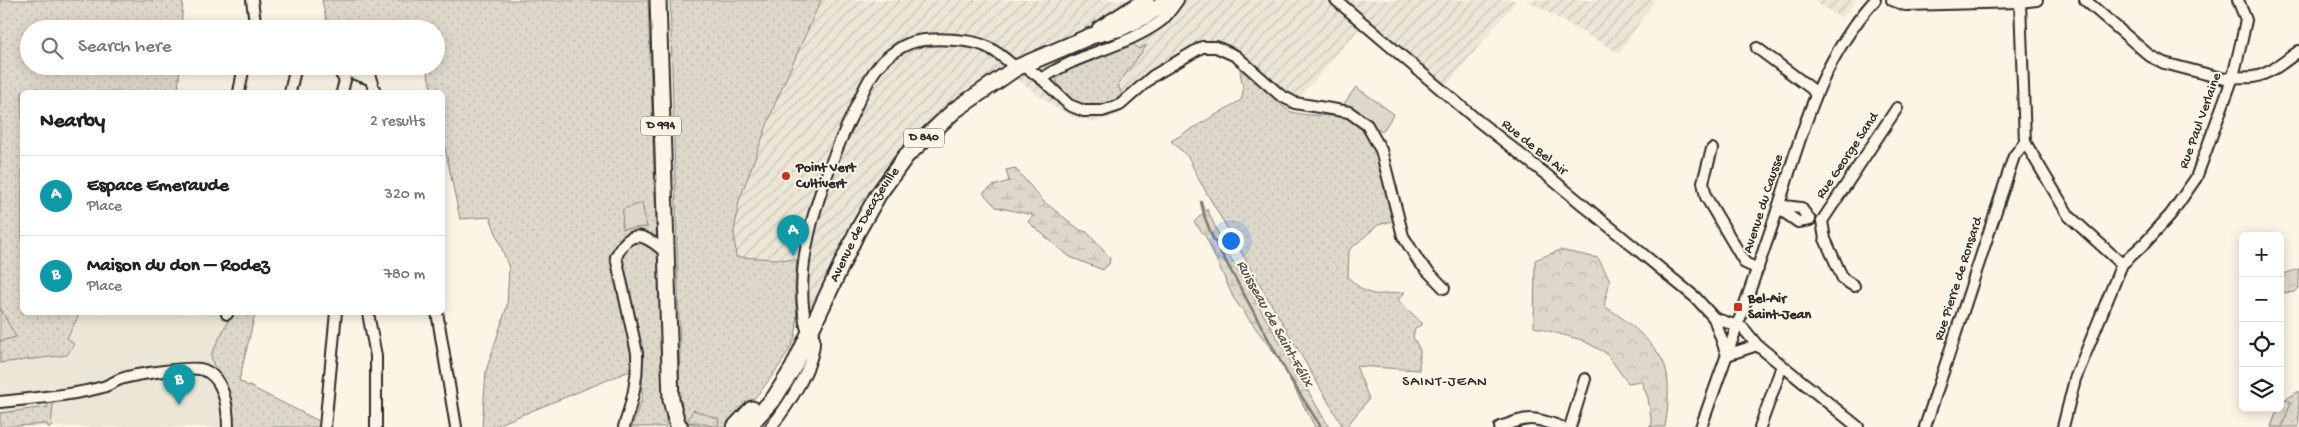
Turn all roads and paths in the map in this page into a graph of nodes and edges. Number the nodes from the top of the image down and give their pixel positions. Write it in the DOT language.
graph roads {
  1 [pos="252,0"];
  2 [pos="658,0"];
  3 [pos="1146,0"];
  4 [pos="1169,0"];
  5 [pos="1178,0"];
  6 [pos="1336,0"];
  7 [pos="1875,0"];
  8 [pos="1892,0"];
  9 [pos="2037,0"];
  10 [pos="2085,0"];
  11 [pos="2238,0"];
  12 [pos="2020,2"];
  13 [pos="255,20"];
  14 [pos="1091,36"];
  15 [pos="1758,48"];
  16 [pos="2299,51"];
  17 [pos="1019,67"];
  18 [pos="242,75"];
  19 [pos="294,75"];
  20 [pos="341,75"];
  21 [pos="358,75"];
  22 [pos="369,75"];
  23 [pos="2232,77"];
  24 [pos="370,79"];
  25 [pos="1042,79"];
  26 [pos="239,90"];
  27 [pos="290,90"];
  28 [pos="342,90"];
  29 [pos="374,90"];
  30 [pos="1815,94"];
  31 [pos="1897,108"];
  32 [pos="2025,142"];
  33 [pos="1712,149"];
  34 [pos="1778,208"];
  35 [pos="1822,221"];
  36 [pos="665,252"];
  37 [pos="2122,264"];
  38 [pos="1758,269"];
  39 [pos="1854,286"];
  40 [pos="1444,288"];
  41 [pos="336,315"];
  42 [pos="368,315"];
  43 [pos="437,315"];
  44 [pos="1714,318"];
  45 [pos="1738,327"];
  46 [pos="809,334"];
  47 [pos="1757,345"];
  48 [pos="1727,355"];
  49 [pos="1782,366"];
  50 [pos="1585,378"];
  51 [pos="671,400"];
  52 [pos="0,402"];
  53 [pos="228,427"];
  54 [pos="326,427"];
  55 [pos="376,427"];
  56 [pos="456,427"];
  57 [pos="624,427"];
  58 [pos="670,427"];
  59 [pos="680,427"];
  60 [pos="735,427"];
  61 [pos="748,427"];
  62 [pos="771,427"];
  63 [pos="1500,427"];
  64 [pos="1561,427"];
  65 [pos="1570,427"];
  66 [pos="1701,427"];
  67 [pos="1760,427"];
  68 [pos="1858,427"];
  69 [pos="1926,427"];
  70 [pos="2063,427"];
  1 -- 13 [label="street"];
  2 -- 36 [label="main road, D 994"];
  3 -- 14 [label="main road, Avenue de Decazeville / D 840"];
  4 -- 14 [label="main road, Avenue de Decazeville / D 840"];
  5 -- 25 [label="street"];
  6 -- 44 [label="street, Rue de Bel Air"];
  7 -- 30 [label="street, Avenue du Causse"];
  8 -- 12 [label="street"];
  9 -- 12 [label="street"];
  10 -- 23 [label="street"];
  11 -- 23 [label="street, Rue Paul Verlaine"];
  12 -- 32 [label="street"];
  14 -- 17 [label="main road, Avenue de Decazeville / D 840"];
  15 -- 30 [label="street"];
  16 -- 23 [label="street"];
  17 -- 25 [label="street"];
  17 -- 46 [label="main road, Avenue de Decazeville / D 840"];
  17 -- 46 [label="street"];
  18 -- 26 [label="street"];
  19 -- 27 [label="street"];
  20 -- 28 [label="street"];
  21 -- 24 [label="street"];
  22 -- 24 [label="street"];
  23 -- 37 [label="street, Rue Paul Verlaine"];
  24 -- 29 [label="street"];
  25 -- 40 [label="street"];
  30 -- 34 [label="street, Avenue du Causse"];
  31 -- 35 [label="street, Rue George Sand"];
  32 -- 37 [label="street"];
  32 -- 69 [label="street, Rue Pierre de Ronsard"];
  33 -- 38 [label="street"];
  34 -- 35 [label="street, Rue George Sand"];
  34 -- 38 [label="street, Avenue du Causse"];
  35 -- 39 [label="street, Rue George Sand"];
  36 -- 51 [label="main road, D 994"];
  36 -- 57 [label="street"];
  37 -- 70 [label="street, Rue Paul Verlaine"];
  38 -- 45 [label="street, Avenue du Causse"];
  41 -- 54 [label="street"];
  42 -- 55 [label="street"];
  43 -- 56 [label="street"];
  44 -- 45 [label="street, Rue de Bel Air"];
  44 -- 48 [label="street, Rue de Bel Air"];
  45 -- 47 [label="street"];
  45 -- 48 [label="street, Avenue du Causse"];
  46 -- 60 [label="main road, Avenue de Decazeville / D 840"];
  46 -- 61 [label="main road, Avenue de Decazeville / D 840"];
  46 -- 62 [label="street"];
  47 -- 48 [label="street"];
  47 -- 49 [label="street"];
  48 -- 66 [label="street, Avenue du Causse"];
  49 -- 67 [label="street"];
  49 -- 68 [label="street"];
  50 -- 65 [label="street"];
  51 -- 58 [label="main road, D 994"];
  51 -- 59 [label="main road, D 994"];
  52 -- 53 [label="street"];
  63 -- 64 [label="street"];
}
